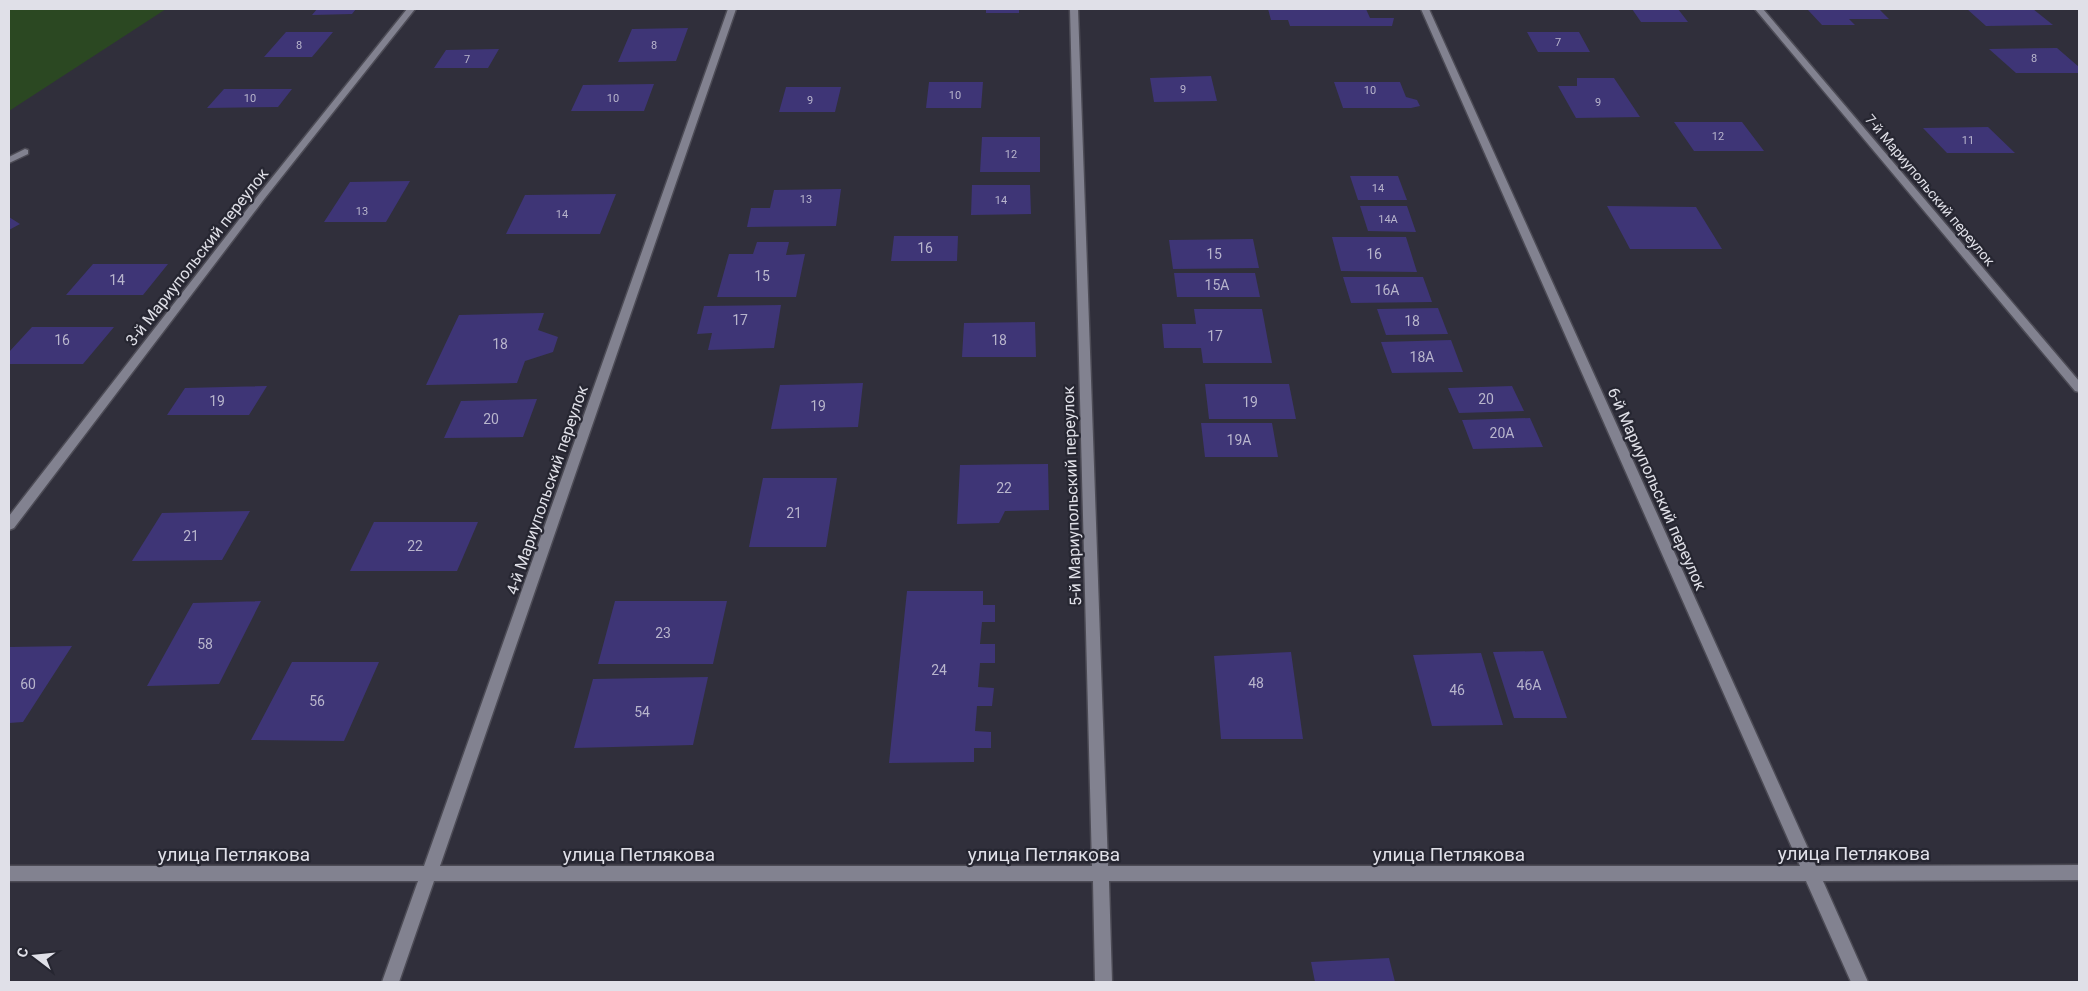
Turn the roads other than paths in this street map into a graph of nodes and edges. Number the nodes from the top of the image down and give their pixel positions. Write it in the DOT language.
graph roads {
  1 [pos="411,9"];
  2 [pos="732,9"];
  3 [pos="1074,9"];
  4 [pos="1425,9"];
  5 [pos="1759,9"];
  6 [pos="25,152"];
  7 [pos="9,160"];
  8 [pos="2079,388"];
  9 [pos="9,524"];
  10 [pos="1811,873"];
  11 [pos="2079,873"];
  12 [pos="9,874"];
  13 [pos="430,874"];
  14 [pos="1100,874"];
  15 [pos="391,982"];
  16 [pos="1104,982"];
  17 [pos="1860,982"];
  1 -- 9 [label="street, 3-й Мариупольский переулок"];
  2 -- 13 [label="street, 4-й Мариупольский переулок"];
  3 -- 14 [label="street, 5-й Мариупольский переулок"];
  4 -- 10 [label="street, 6-й Мариупольский переулок"];
  5 -- 8 [label="street, 7-й Мариупольский переулок"];
  6 -- 7 [label="street"];
  10 -- 11 [label="street, улица Петлякова"];
  10 -- 14 [label="street, улица Петлякова"];
  10 -- 17 [label="street, 6-й Мариупольский переулок"];
  12 -- 13 [label="street, улица Петлякова"];
  13 -- 14 [label="street, улица Петлякова"];
  13 -- 15 [label="street, 4-й Мариупольский переулок"];
  14 -- 16 [label="street, 5-й Мариупольский переулок"];
}
